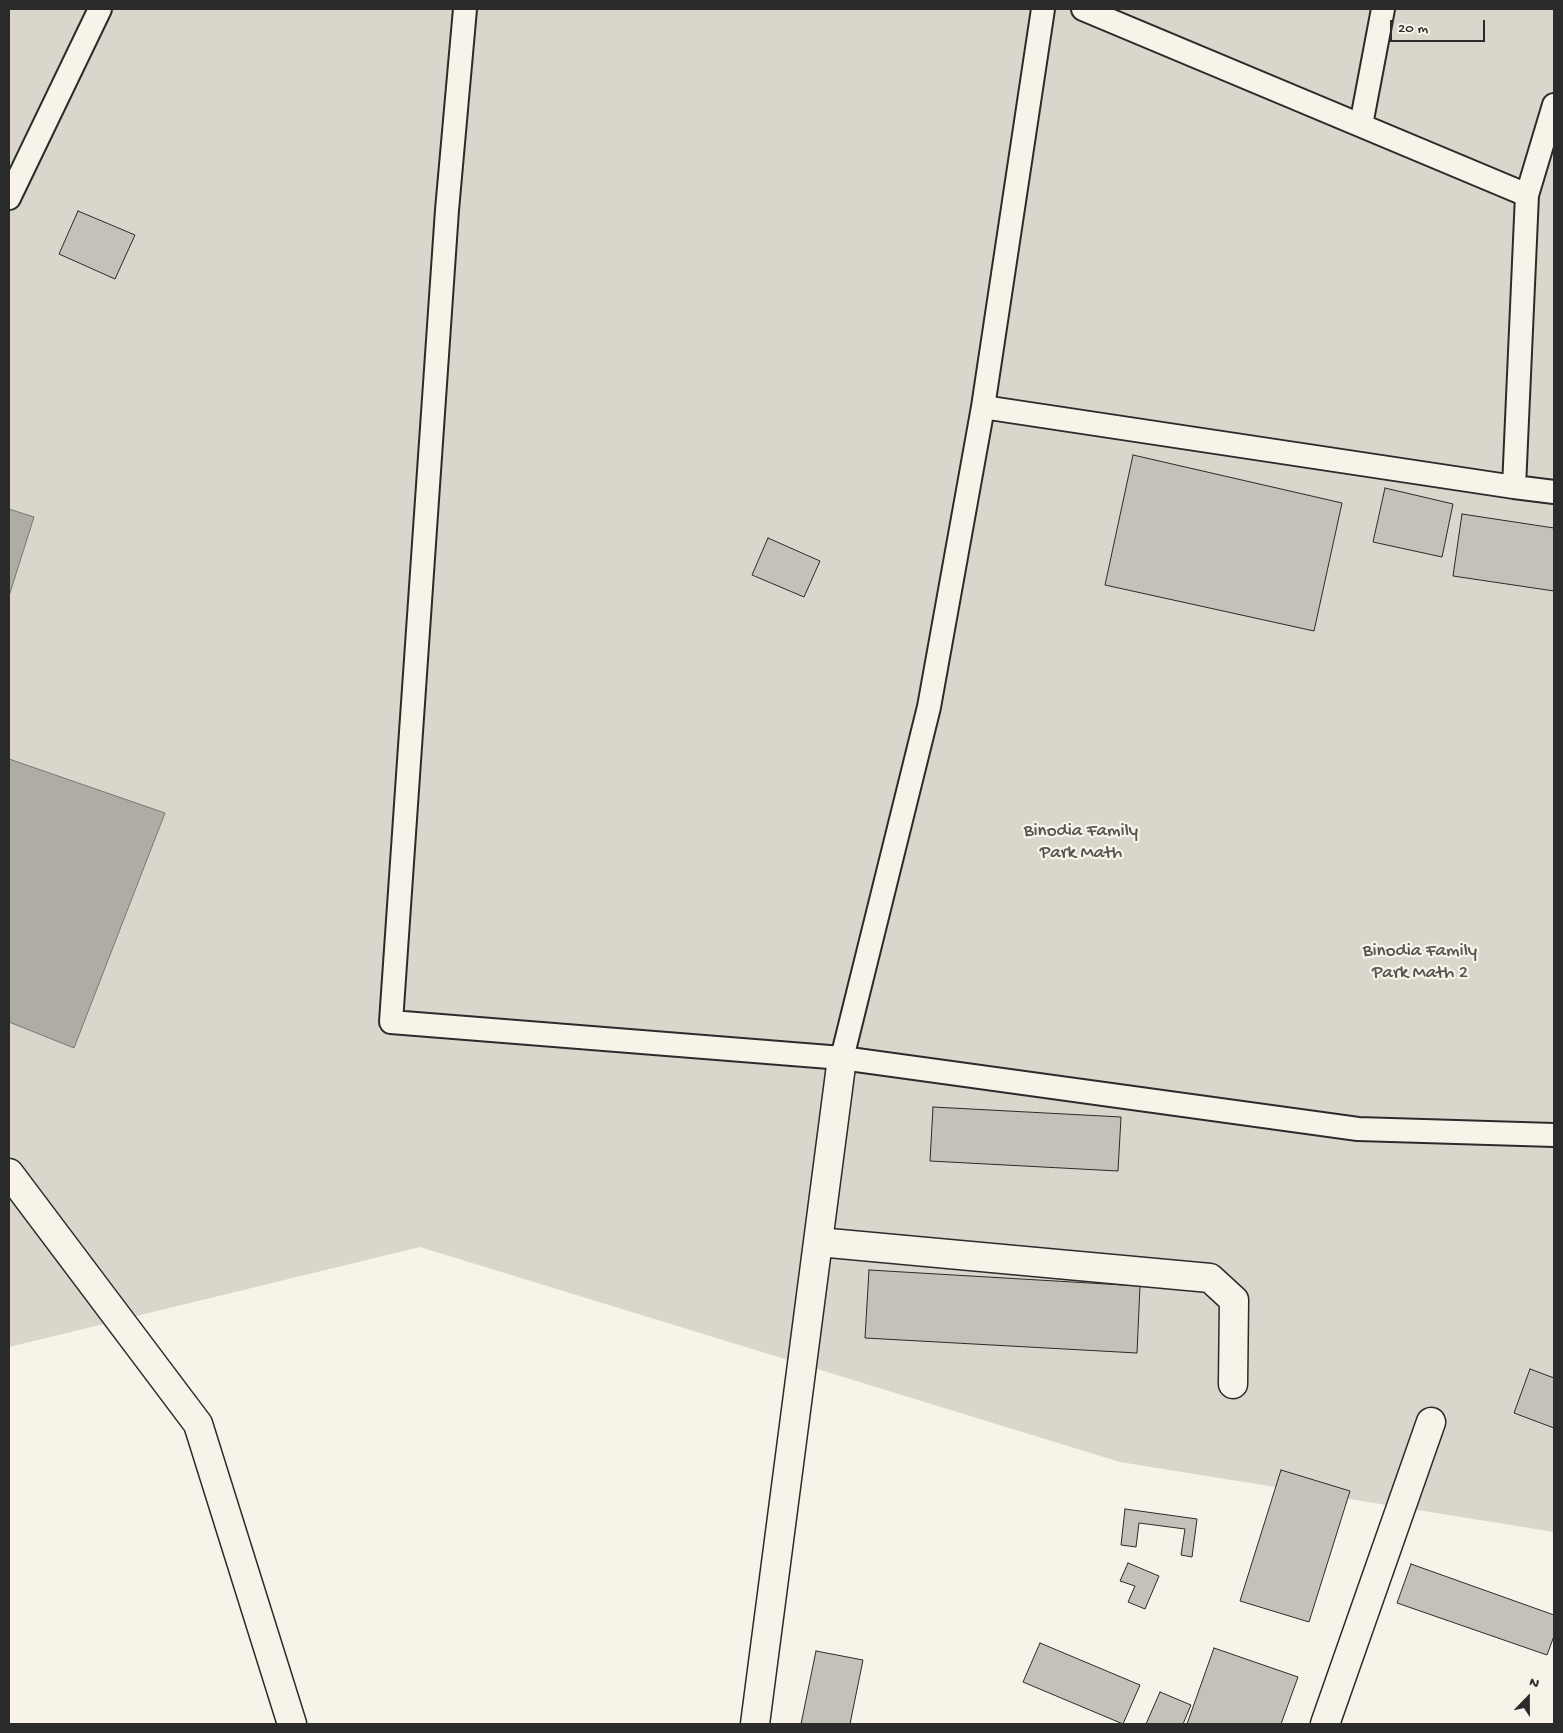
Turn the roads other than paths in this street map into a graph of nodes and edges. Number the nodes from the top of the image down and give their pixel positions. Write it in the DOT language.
graph roads {
  1 [pos="100,9"];
  2 [pos="464,9"];
  3 [pos="1044,9"];
  4 [pos="1083,9"];
  5 [pos="1383,9"];
  6 [pos="1554,105"];
  7 [pos="1361,126"];
  8 [pos="1527,195"];
  9 [pos="9,198"];
  10 [pos="983,407"];
  11 [pos="1514,487"];
  12 [pos="1554,492"];
  13 [pos="842,1058"];
  14 [pos="1554,1135"];
  15 [pos="9,1173"];
  16 [pos="818,1242"];
  17 [pos="1233,1384"];
  18 [pos="1431,1422"];
  19 [pos="292,1724"];
  20 [pos="755,1724"];
  21 [pos="1325,1724"];
  1 -- 9 [label="street"];
  2 -- 13 [label="street"];
  3 -- 10 [label="street"];
  4 -- 7 [label="street"];
  5 -- 7 [label="street"];
  6 -- 8 [label="street"];
  7 -- 8 [label="street"];
  8 -- 11 [label="street"];
  10 -- 11 [label="street"];
  10 -- 13 [label="street"];
  11 -- 12 [label="street"];
  13 -- 14 [label="street"];
  13 -- 16 [label="street"];
  15 -- 19 [label="street"];
  16 -- 17 [label="street"];
  16 -- 20 [label="street"];
  18 -- 21 [label="street"];
}
